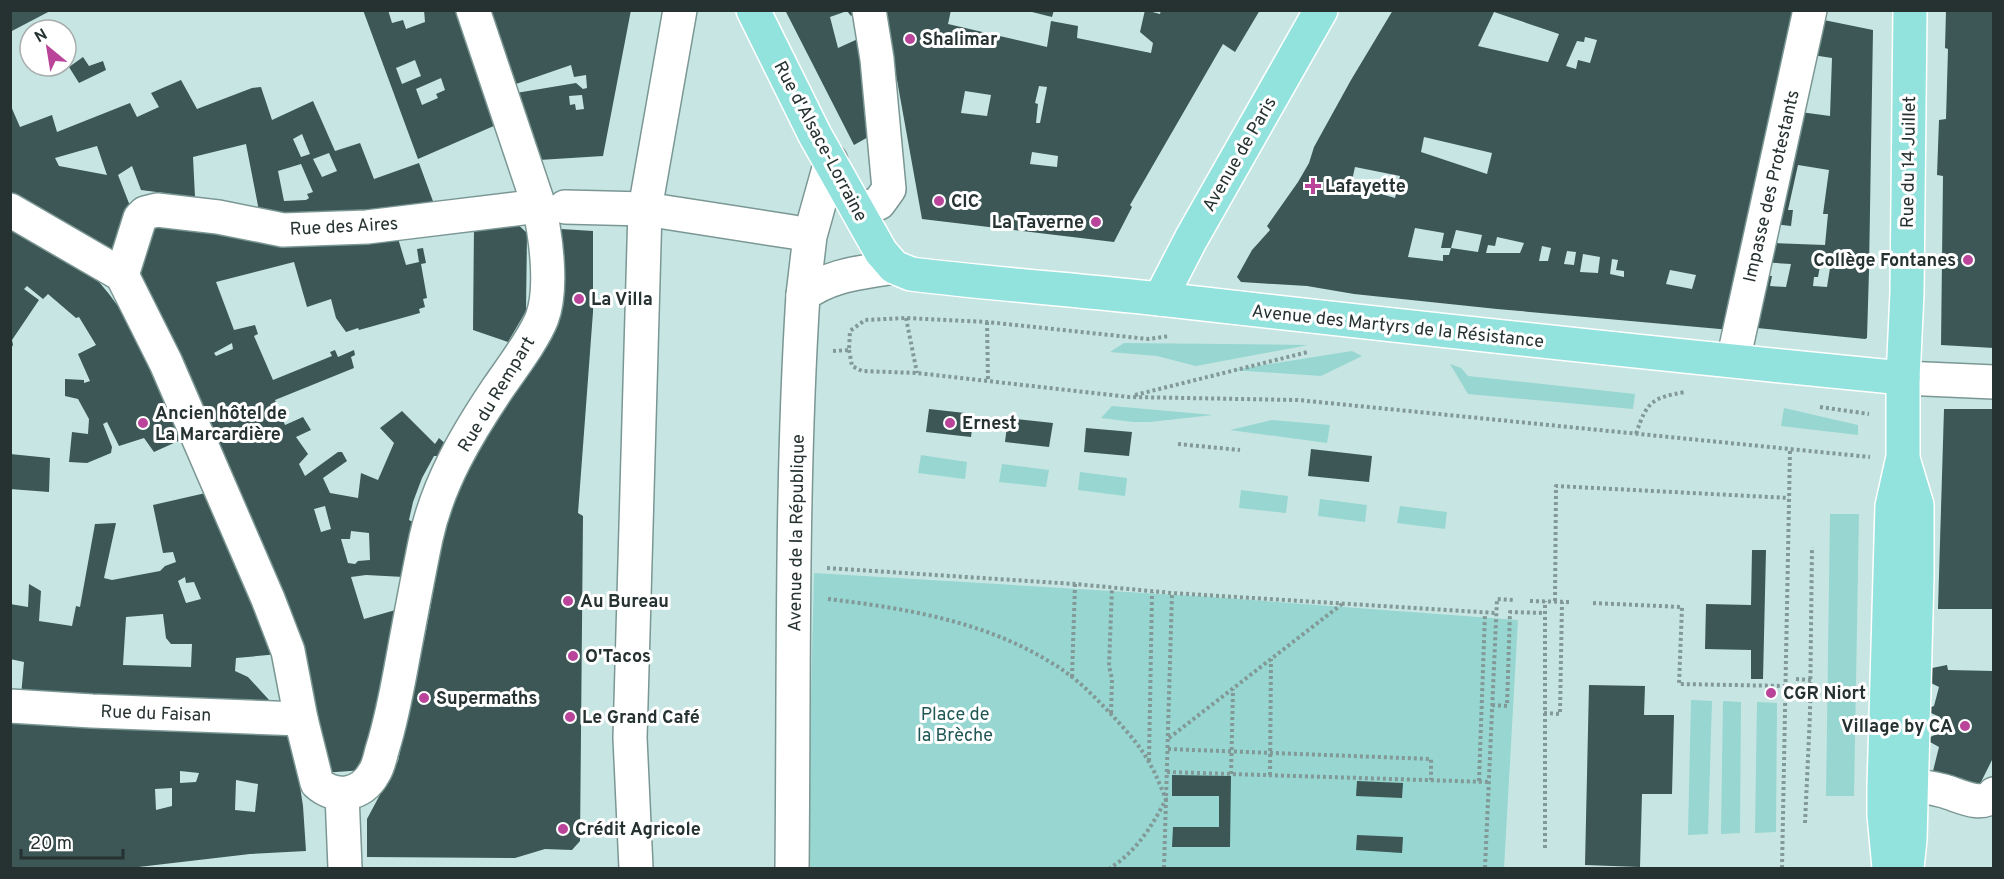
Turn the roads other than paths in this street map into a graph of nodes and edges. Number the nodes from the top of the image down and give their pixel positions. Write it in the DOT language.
graph roads {
  1 [pos="474,10"];
  2 [pos="680,10"];
  3 [pos="753,10"];
  4 [pos="869,10"];
  5 [pos="1321,10"];
  6 [pos="1810,10"];
  7 [pos="1910,10"];
  8 [pos="831,161"];
  9 [pos="552,206"];
  10 [pos="645,209"];
  11 [pos="10,210"];
  12 [pos="859,211"];
  13 [pos="793,232"];
  14 [pos="894,267"];
  15 [pos="122,275"];
  16 [pos="803,295"];
  17 [pos="1160,299"];
  18 [pos="1733,361"];
  19 [pos="1903,378"];
  20 [pos="1994,382"];
  21 [pos="1887,457"];
  22 [pos="10,706"];
  23 [pos="301,719"];
  24 [pos="1911,786"];
  25 [pos="342,794"];
  26 [pos="1994,794"];
  27 [pos="345,868"];
  28 [pos="636,868"];
  29 [pos="792,868"];
  30 [pos="1889,868"];
  31 [pos="1907,868"];
  1 -- 9 [label="street, Rue du Rempart"];
  2 -- 10 [label="street"];
  3 -- 8 [label="main road, Rue d'Alsace-Lorraine"];
  4 -- 12 [label="street"];
  5 -- 17 [label="main road, Avenue de Paris"];
  6 -- 18 [label="street, Impasse des Protestants"];
  7 -- 19 [label="main road, Rue du 14 Juillet"];
  8 -- 12 [label="main road, Rue d'Alsace-Lorraine"];
  8 -- 16 [label="street, Avenue de la République"];
  9 -- 10 [label="street, Rue des Aires"];
  9 -- 15 [label="street, Rue des Aires"];
  9 -- 25 [label="street, Rue du Rempart"];
  10 -- 13 [label="street, Rue des Aires"];
  10 -- 28 [label="street"];
  11 -- 15 [label="street"];
  12 -- 14 [label="main road, Rue d'Alsace-Lorraine"];
  14 -- 16 [label="street"];
  14 -- 17 [label="main road, Avenue des Martyrs de la Résistance"];
  15 -- 23 [label="street"];
  16 -- 29 [label="street, Avenue de la République"];
  17 -- 18 [label="main road, Avenue des Martyrs de la Résistance"];
  18 -- 19 [label="main road, Avenue des Martyrs de la Résistance"];
  19 -- 20 [label="street"];
  19 -- 21 [label="main road, Rue du 14 Juillet"];
  21 -- 24 [label="main road, Rue du 14 Juillet"];
  21 -- 30 [label="main road, Rue du 14 Juillet"];
  22 -- 23 [label="street, Rue du Faisan"];
  23 -- 25 [label="street"];
  24 -- 26 [label="street"];
  24 -- 31 [label="main road, Rue du 14 Juillet"];
  25 -- 27 [label="street"];
}
